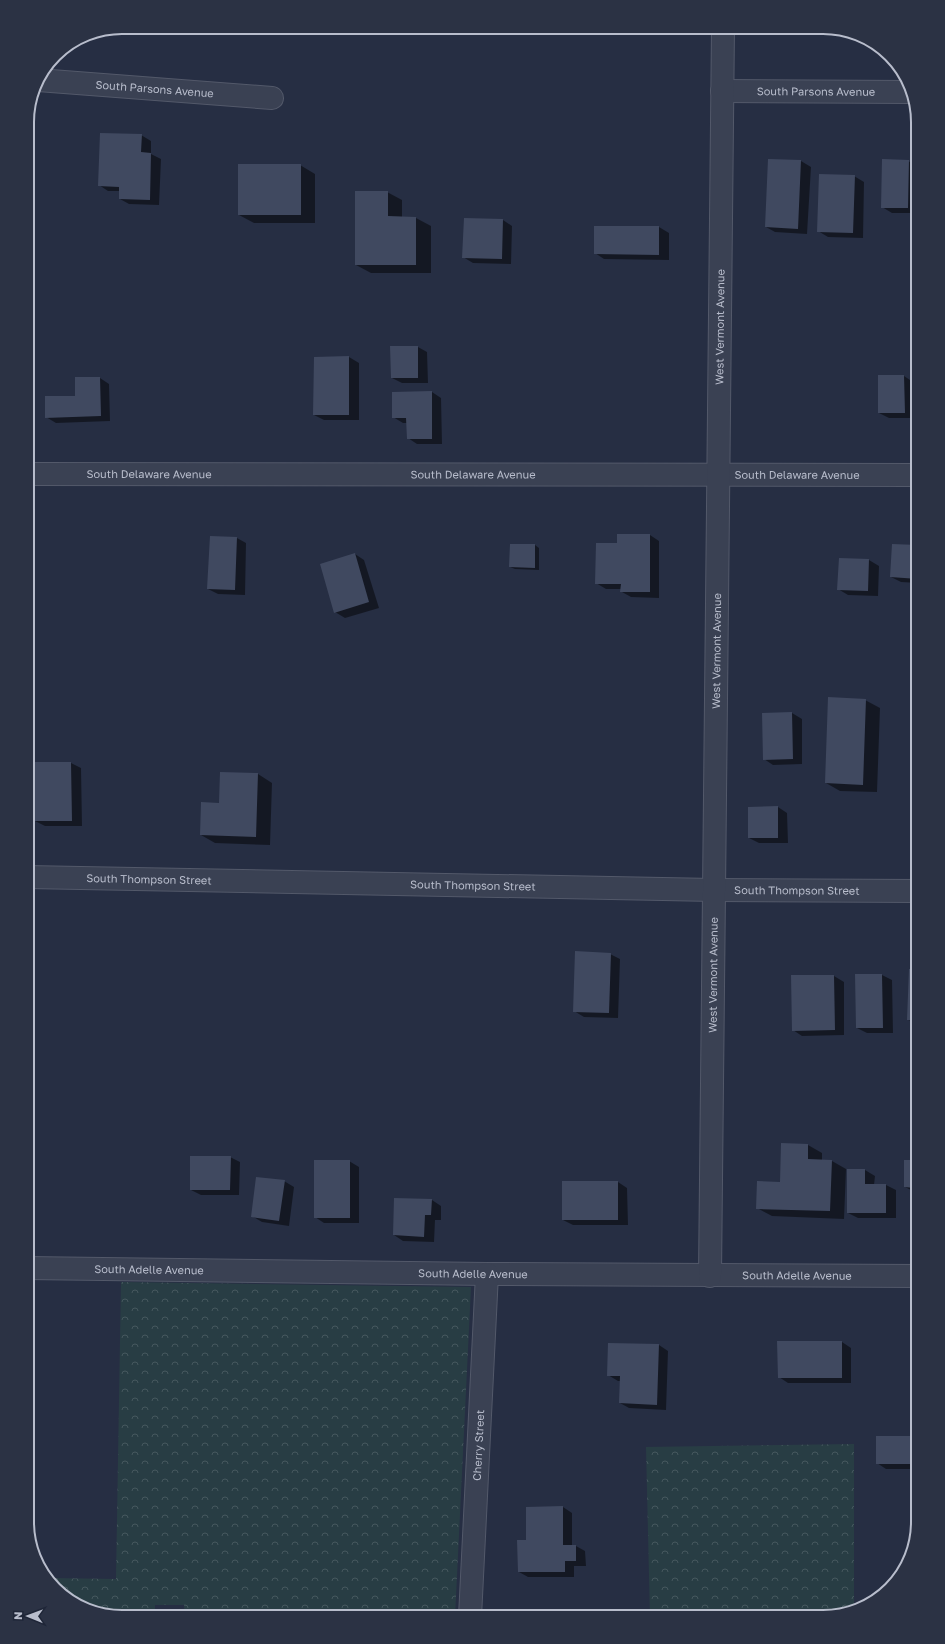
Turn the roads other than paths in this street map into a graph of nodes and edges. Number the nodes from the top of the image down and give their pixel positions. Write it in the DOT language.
graph roads {
  1 [pos="723,34"];
  2 [pos="45,81"];
  3 [pos="722,91"];
  4 [pos="905,92"];
  5 [pos="272,98"];
  6 [pos="34,474"];
  7 [pos="911,475"];
  8 [pos="717,476"];
  9 [pos="34,877"];
  10 [pos="714,890"];
  11 [pos="911,891"];
  12 [pos="34,1268"];
  13 [pos="487,1274"];
  14 [pos="710,1276"];
  15 [pos="911,1276"];
  16 [pos="470,1610"];
  1 -- 3 [label="street, West Vermont Avenue"];
  2 -- 5 [label="street, South Parsons Avenue"];
  3 -- 4 [label="street, South Parsons Avenue"];
  3 -- 8 [label="street, West Vermont Avenue"];
  6 -- 8 [label="street, South Delaware Avenue"];
  7 -- 8 [label="street, South Delaware Avenue"];
  8 -- 10 [label="street, West Vermont Avenue"];
  9 -- 10 [label="street, South Thompson Street"];
  10 -- 11 [label="street, South Thompson Street"];
  10 -- 14 [label="street, West Vermont Avenue"];
  12 -- 13 [label="street, South Adelle Avenue"];
  13 -- 14 [label="street, South Adelle Avenue"];
  13 -- 16 [label="street, Cherry Street"];
  14 -- 15 [label="street, South Adelle Avenue"];
}
